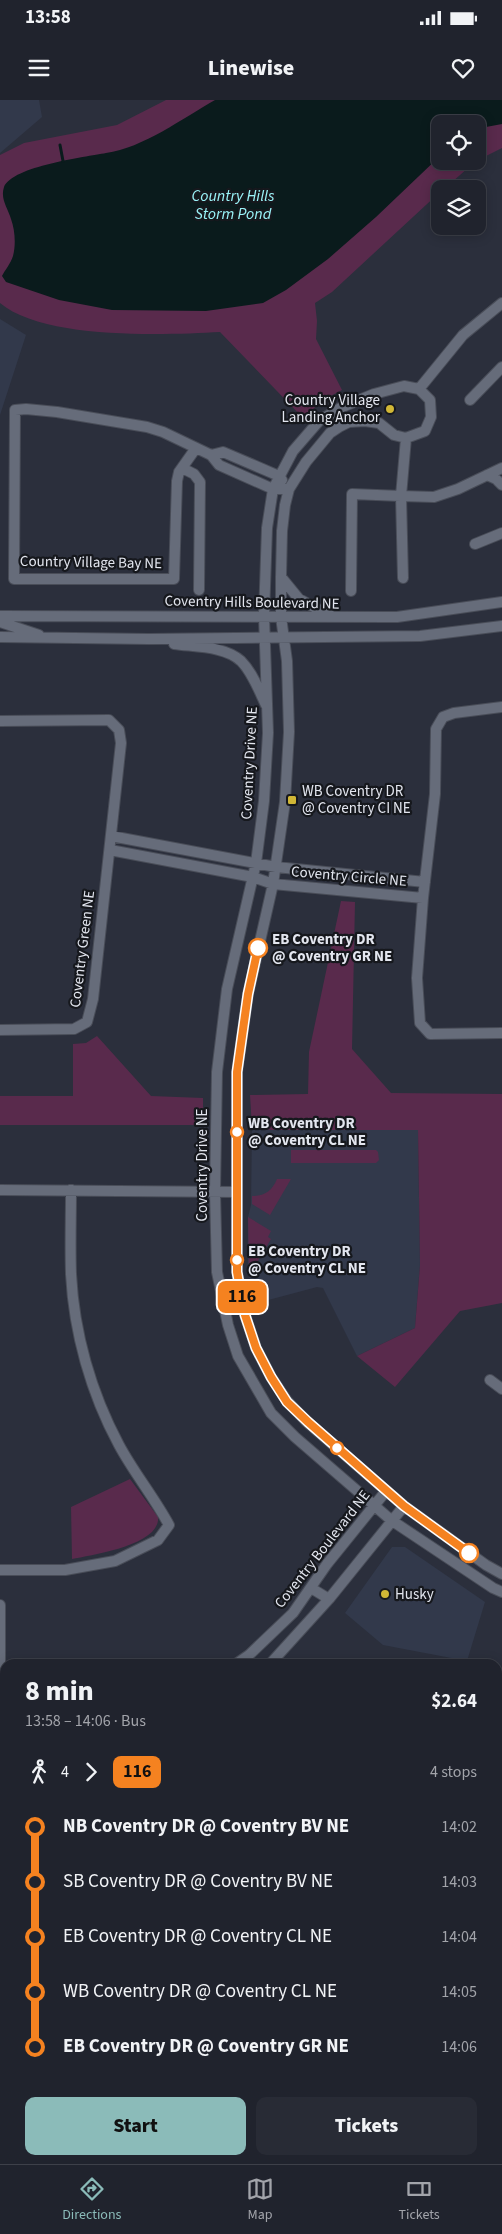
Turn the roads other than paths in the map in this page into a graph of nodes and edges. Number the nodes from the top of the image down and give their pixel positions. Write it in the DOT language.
graph roads {
  1 [pos="502,303"];
  2 [pos="502,367"];
  3 [pos="419,389"];
  4 [pos="470,400"];
  5 [pos="406,438"];
  6 [pos="196,448"];
  7 [pos="212,455"];
  8 [pos="182,468"];
  9 [pos="502,468"];
  10 [pos="487,475"];
  11 [pos="279,476"];
  12 [pos="502,485"];
  13 [pos="273,489"];
  14 [pos="289,489"];
  15 [pos="401,496"];
  16 [pos="502,533"];
  17 [pos="475,544"];
  18 [pos="281,577"];
  19 [pos="403,578"];
  20 [pos="199,590"];
  21 [pos="351,591"];
  22 [pos="502,602"];
  23 [pos="0,616"];
  24 [pos="264,616"];
  25 [pos="281,617"];
  26 [pos="336,618"];
  27 [pos="0,622"];
  28 [pos="502,626"];
  29 [pos="285,636"];
  30 [pos="265,637"];
  31 [pos="0,638"];
  32 [pos="51,638"];
  33 [pos="149,639"];
  34 [pos="502,707"];
  35 [pos="267,708"];
  36 [pos="0,721"];
  37 [pos="111,836"];
  38 [pos="110,850"];
  39 [pos="256,863"];
  40 [pos="276,867"];
  41 [pos="252,877"];
  42 [pos="425,882"];
  43 [pos="273,884"];
  44 [pos="423,898"];
  45 [pos="0,1030"];
  46 [pos="502,1033"];
  47 [pos="0,1190"];
  48 [pos="71,1190"];
  49 [pos="215,1192"];
  50 [pos="237,1192"];
  51 [pos="490,1380"];
  52 [pos="502,1389"];
  53 [pos="386,1491"];
  54 [pos="374,1506"];
  55 [pos="404,1506"];
  56 [pos="391,1520"];
  57 [pos="486,1566"];
  58 [pos="0,1570"];
  59 [pos="502,1574"];
  60 [pos="477,1577"];
  61 [pos="311,1588"];
  62 [pos="502,1592"];
  63 [pos="329,1599"];
  64 [pos="0,1605"];
  65 [pos="243,1659"];
  66 [pos="275,1659"];
  67 [pos="0,1716"];
  68 [pos="0,1728"];
  69 [pos="0,1760"];
  70 [pos="0,1826"];
  1 -- 3 [label="street"];
  2 -- 4 [label="street"];
  3 -- 5 [label="street"];
  3 -- 11 [label="street, Coventry Drive NE"];
  5 -- 14 [label="street"];
  5 -- 15 [label="street"];
  6 -- 7 [label="street, Country Village Bay NE"];
  6 -- 8 [label="street, Country Village Bay NE"];
  6 -- 8 [label="street, Country Village Bay NE"];
  7 -- 11 [label="street, Country Village Bay NE"];
  7 -- 13 [label="street, Country Village Bay NE"];
  8 -- 20 [label="street"];
  9 -- 10 [label="street"];
  10 -- 12 [label="street"];
  10 -- 15 [label="street"];
  11 -- 13 [label="street, Coventry Drive NE"];
  11 -- 14 [label="street, Country Village Bay NE"];
  13 -- 14 [label="street, Country Village Bay NE"];
  13 -- 24 [label="street, Coventry Drive NE"];
  14 -- 18 [label="street"];
  15 -- 19 [label="street"];
  15 -- 21 [label="street"];
  16 -- 17 [label="street"];
  18 -- 25 [label="street"];
  18 -- 26 [label="street"];
  22 -- 26 [label="street, Coventry Hills Boulevard NE"];
  23 -- 24 [label="street, Coventry Hills Boulevard NE"];
  24 -- 25 [label="street, Coventry Hills Boulevard NE"];
  24 -- 30 [label="street, Coventry Drive NE"];
  25 -- 26 [label="street, Coventry Hills Boulevard NE"];
  25 -- 29 [label="street"];
  27 -- 32 [label="street"];
  28 -- 29 [label="street"];
  29 -- 30 [label="street"];
  29 -- 40 [label="street"];
  30 -- 33 [label="street"];
  30 -- 35 [label="street, Coventry Drive NE"];
  31 -- 32 [label="street"];
  32 -- 33 [label="street"];
  33 -- 35 [label="street"];
  34 -- 42 [label="street, Coventry Circle NE"];
  35 -- 39 [label="street, Coventry Drive NE"];
  36 -- 37 [label="street, Coventry Green NE"];
  37 -- 38 [label="street, Coventry Green NE"];
  37 -- 39 [label="street"];
  38 -- 41 [label="street"];
  38 -- 45 [label="street, Coventry Green NE"];
  39 -- 40 [label="street"];
  39 -- 41 [label="street, Coventry Drive NE"];
  40 -- 42 [label="street, Coventry Circle NE"];
  40 -- 43 [label="street"];
  41 -- 43 [label="street"];
  41 -- 49 [label="street, Coventry Drive NE"];
  42 -- 44 [label="street, Coventry Circle NE"];
  43 -- 44 [label="street, Coventry Circle NE"];
  43 -- 50 [label="street"];
  44 -- 46 [label="street, Coventry Circle NE"];
  47 -- 48 [label="street"];
  48 -- 49 [label="street"];
  48 -- 58 [label="street"];
  49 -- 50 [label="street"];
  49 -- 54 [label="street, Coventry Drive NE"];
  50 -- 53 [label="street"];
  51 -- 52 [label="street"];
  53 -- 54 [label="street, Coventry Boulevard NE"];
  53 -- 55 [label="street"];
  54 -- 56 [label="street, Coventry Drive NE"];
  54 -- 61 [label="street, Coventry Boulevard NE"];
  55 -- 56 [label="street"];
  55 -- 57 [label="street"];
  56 -- 60 [label="street, Coventry Drive NE"];
  56 -- 63 [label="street"];
  57 -- 59 [label="street"];
  57 -- 60 [label="street"];
  60 -- 62 [label="street, Coventry Drive NE"];
  61 -- 63 [label="street"];
  61 -- 65 [label="street, Coventry Boulevard NE"];
  63 -- 66 [label="street"];
  64 -- 67 [label="street"];
  67 -- 68 [label="street"];
  69 -- 70 [label="street"];
}
